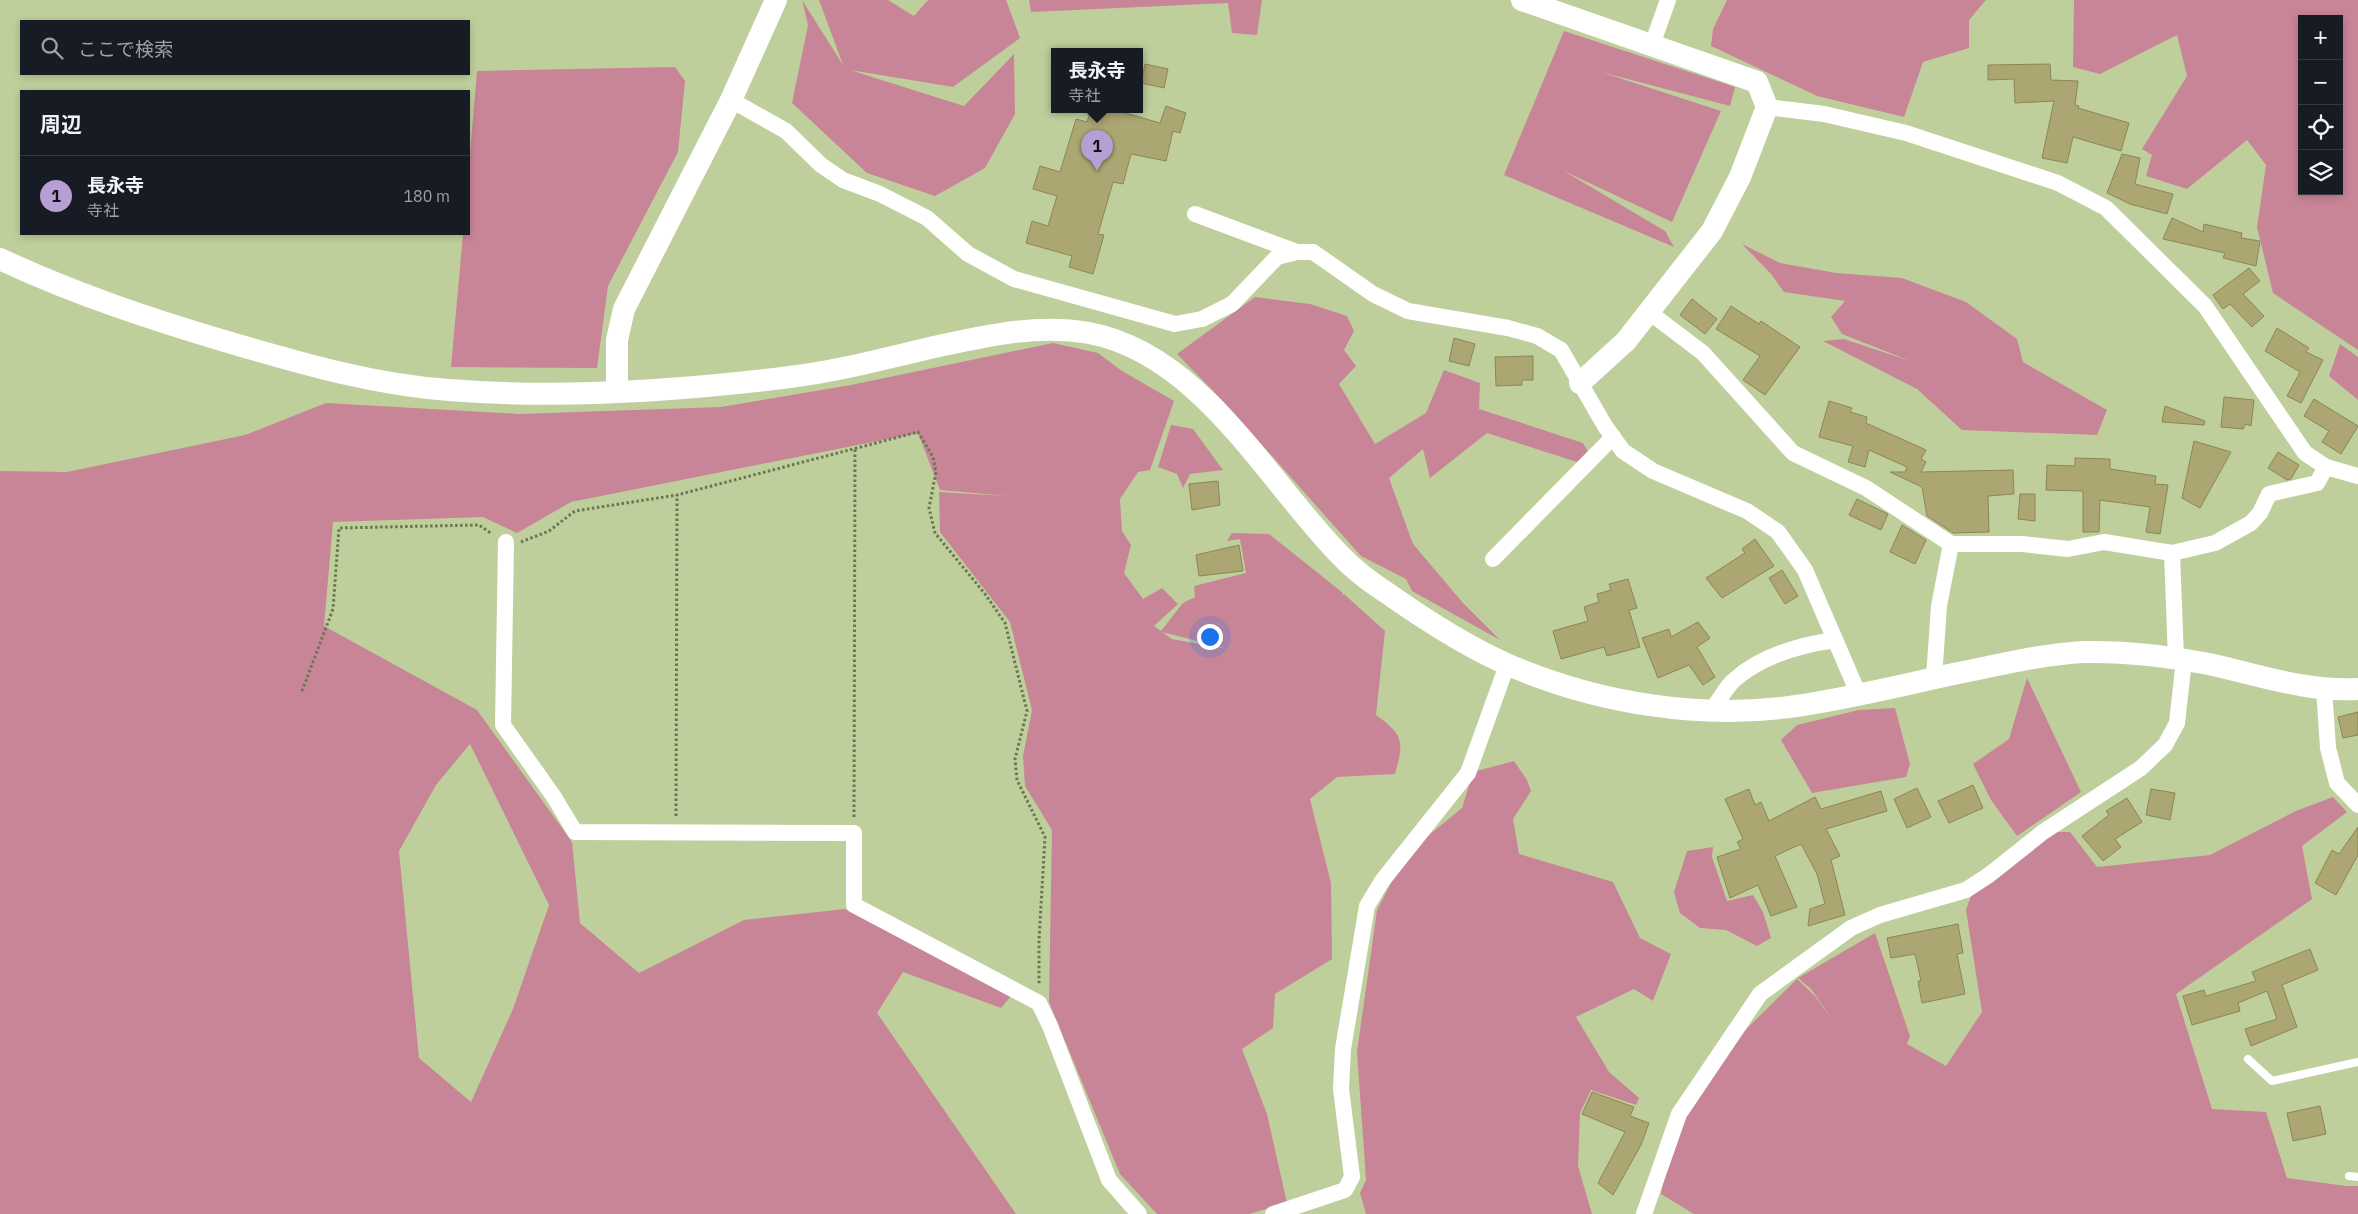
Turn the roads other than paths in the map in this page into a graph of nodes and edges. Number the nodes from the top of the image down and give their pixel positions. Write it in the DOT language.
graph roads {
  1 [pos="776,0"];
  2 [pos="1522,0"];
  3 [pos="1668,0"];
  4 [pos="1652,46"];
  5 [pos="731,100"];
  6 [pos="1767,107"];
  7 [pos="1195,214"];
  8 [pos="1297,252"];
  9 [pos="0,258"];
  10 [pos="1649,312"];
  11 [pos="1580,383"];
  12 [pos="617,391"];
  13 [pos="1613,437"];
  14 [pos="2326,467"];
  15 [pos="2358,476"];
  16 [pos="506,542"];
  17 [pos="1951,544"];
  18 [pos="2172,553"];
  19 [pos="1493,559"];
  20 [pos="1836,640"];
  21 [pos="2180,660"];
  22 [pos="1507,664"];
  23 [pos="1934,678"];
  24 [pos="2324,689"];
  25 [pos="2358,689"];
  26 [pos="1858,693"];
  27 [pos="1712,709"];
  28 [pos="2358,805"];
  29 [pos="2248,1060"];
  30 [pos="2358,1062"];
  31 [pos="1139,1214"];
  32 [pos="1273,1214"];
  33 [pos="1644,1214"];
  1 -- 5 [label="street"];
  2 -- 4 [label="street"];
  3 -- 4 [label="street"];
  4 -- 6 [label="street"];
  5 -- 8 [label="street"];
  5 -- 12 [label="street"];
  6 -- 10 [label="street"];
  6 -- 14 [label="street"];
  7 -- 8 [label="street"];
  8 -- 11 [label="street"];
  9 -- 12 [label="street"];
  10 -- 11 [label="street"];
  10 -- 17 [label="street"];
  11 -- 13 [label="street"];
  12 -- 22 [label="street"];
  13 -- 19 [label="street"];
  13 -- 20 [label="street"];
  14 -- 15 [label="street"];
  14 -- 18 [label="street"];
  16 -- 31 [label="street"];
  17 -- 18 [label="street"];
  17 -- 23 [label="street"];
  18 -- 21 [label="street"];
  20 -- 26 [label="street"];
  20 -- 27 [label="street"];
  21 -- 23 [label="street"];
  21 -- 24 [label="street"];
  21 -- 33 [label="street"];
  22 -- 27 [label="street"];
  22 -- 32 [label="street"];
  23 -- 26 [label="street"];
  24 -- 25 [label="street"];
  24 -- 28 [label="street"];
  26 -- 27 [label="street"];
  29 -- 30 [label="lane"];
}
